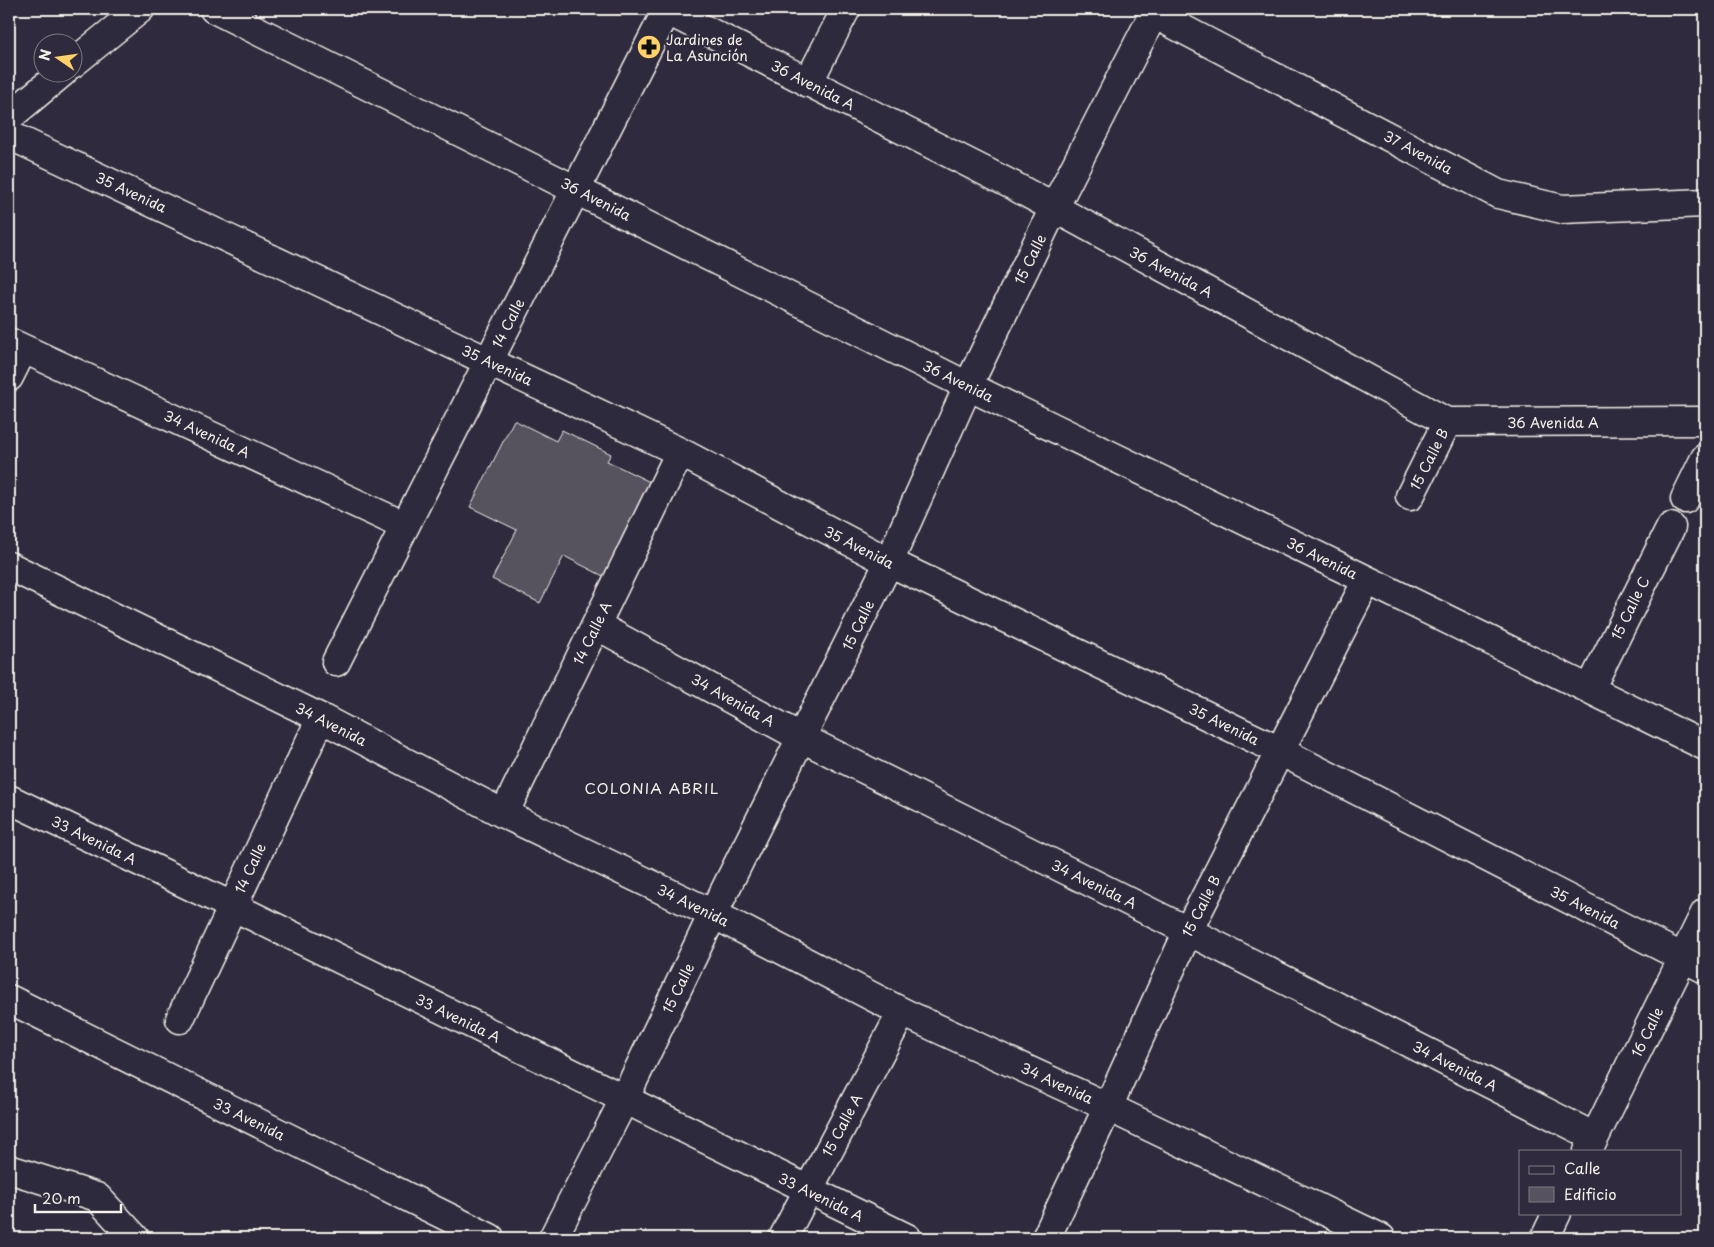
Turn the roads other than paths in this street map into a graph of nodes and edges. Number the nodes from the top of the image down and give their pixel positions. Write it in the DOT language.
graph roads {
  1 [pos="140,9"];
  2 [pos="214,9"];
  3 [pos="846,9"];
  4 [pos="666,10"];
  5 [pos="1155,11"];
  6 [pos="82,56"];
  7 [pos="51,82"];
  8 [pos="808,83"];
  9 [pos="9,117"];
  10 [pos="9,135"];
  11 [pos="575,189"];
  12 [pos="1705,203"];
  13 [pos="1054,208"];
  14 [pos="16,345"];
  15 [pos="489,361"];
  16 [pos="9,377"];
  17 [pos="968,386"];
  18 [pos="1705,421"];
  19 [pos="1447,422"];
  20 [pos="680,452"];
  21 [pos="1705,458"];
  22 [pos="1410,496"];
  23 [pos="1685,499"];
  24 [pos="405,526"];
  25 [pos="1671,527"];
  26 [pos="889,562"];
  27 [pos="9,566"];
  28 [pos="1367,580"];
  29 [pos="596,625"];
  30 [pos="336,662"];
  31 [pos="1590,689"];
  32 [pos="321,718"];
  33 [pos="802,738"];
  34 [pos="1705,746"];
  35 [pos="1280,751"];
  36 [pos="9,799"];
  37 [pos="504,814"];
  38 [pos="232,906"];
  39 [pos="1705,913"];
  40 [pos="713,914"];
  41 [pos="1188,931"];
  42 [pos="1694,963"];
  43 [pos="9,999"];
  44 [pos="902,1012"];
  45 [pos="180,1019"];
  46 [pos="624,1100"];
  47 [pos="1108,1107"];
  48 [pos="1591,1144"];
  49 [pos="9,1169"];
  50 [pos="808,1190"];
  51 [pos="1557,1214"];
  52 [pos="135,1238"];
  53 [pos="490,1238"];
  54 [pos="553,1238"];
  55 [pos="783,1238"];
  56 [pos="907,1238"];
  57 [pos="1046,1238"];
  58 [pos="1381,1238"];
  59 [pos="1545,1238"];
  1 -- 6 [label="street"];
  2 -- 11 [label="street, 36 Avenida"];
  3 -- 8 [label="street"];
  4 -- 8 [label="street, 36 Avenida A"];
  4 -- 11 [label="street, 14 Calle"];
  5 -- 12 [label="street, 37 Avenida"];
  5 -- 13 [label="street, 15 Calle"];
  7 -- 9 [label="street"];
  8 -- 13 [label="street, 36 Avenida A"];
  10 -- 15 [label="street, 35 Avenida"];
  11 -- 15 [label="street, 14 Calle"];
  11 -- 17 [label="street, 36 Avenida"];
  13 -- 17 [label="street, 15 Calle"];
  13 -- 19 [label="street, 36 Avenida A"];
  14 -- 16 [label="street"];
  14 -- 24 [label="street, 34 Avenida A"];
  15 -- 20 [label="street, 35 Avenida"];
  15 -- 24 [label="street, 14 Calle"];
  17 -- 26 [label="street, 15 Calle"];
  17 -- 28 [label="street, 36 Avenida"];
  18 -- 19 [label="street, 36 Avenida A"];
  19 -- 22 [label="street, 15 Calle B"];
  20 -- 26 [label="street, 35 Avenida"];
  20 -- 29 [label="street, 14 Calle A"];
  21 -- 23 [label="street"];
  24 -- 30 [label="street, 14 Calle"];
  25 -- 31 [label="street, 15 Calle C"];
  26 -- 33 [label="street, 15 Calle"];
  26 -- 35 [label="street, 35 Avenida"];
  27 -- 32 [label="street, 34 Avenida"];
  28 -- 31 [label="street, 36 Avenida"];
  28 -- 35 [label="street, 15 Calle B"];
  29 -- 33 [label="street, 34 Avenida A"];
  29 -- 37 [label="street, 14 Calle A"];
  31 -- 34 [label="street, 36 Avenida"];
  32 -- 37 [label="street, 34 Avenida"];
  32 -- 38 [label="street, 14 Calle"];
  33 -- 40 [label="street, 15 Calle"];
  33 -- 41 [label="street, 34 Avenida A"];
  35 -- 41 [label="street, 15 Calle B"];
  35 -- 42 [label="street, 35 Avenida"];
  36 -- 38 [label="street, 33 Avenida A"];
  37 -- 40 [label="street, 34 Avenida"];
  38 -- 45 [label="street, 14 Calle"];
  38 -- 46 [label="street, 33 Avenida A"];
  39 -- 42 [label="street, 16 Calle"];
  40 -- 44 [label="street, 34 Avenida"];
  40 -- 46 [label="street, 15 Calle"];
  41 -- 47 [label="street, 15 Calle B"];
  41 -- 48 [label="street, 34 Avenida A"];
  42 -- 48 [label="street, 16 Calle"];
  43 -- 53 [label="street, 33 Avenida"];
  44 -- 47 [label="street, 34 Avenida"];
  44 -- 50 [label="street, 15 Calle A"];
  46 -- 50 [label="street, 33 Avenida A"];
  46 -- 54 [label="street, 15 Calle"];
  47 -- 57 [label="street, 15 Calle B"];
  47 -- 58 [label="street, 34 Avenida"];
  49 -- 52 [label="street"];
  50 -- 55 [label="street, 15 Calle A"];
  50 -- 56 [label="street, 33 Avenida A"];
  51 -- 59 [label="street"];
}
